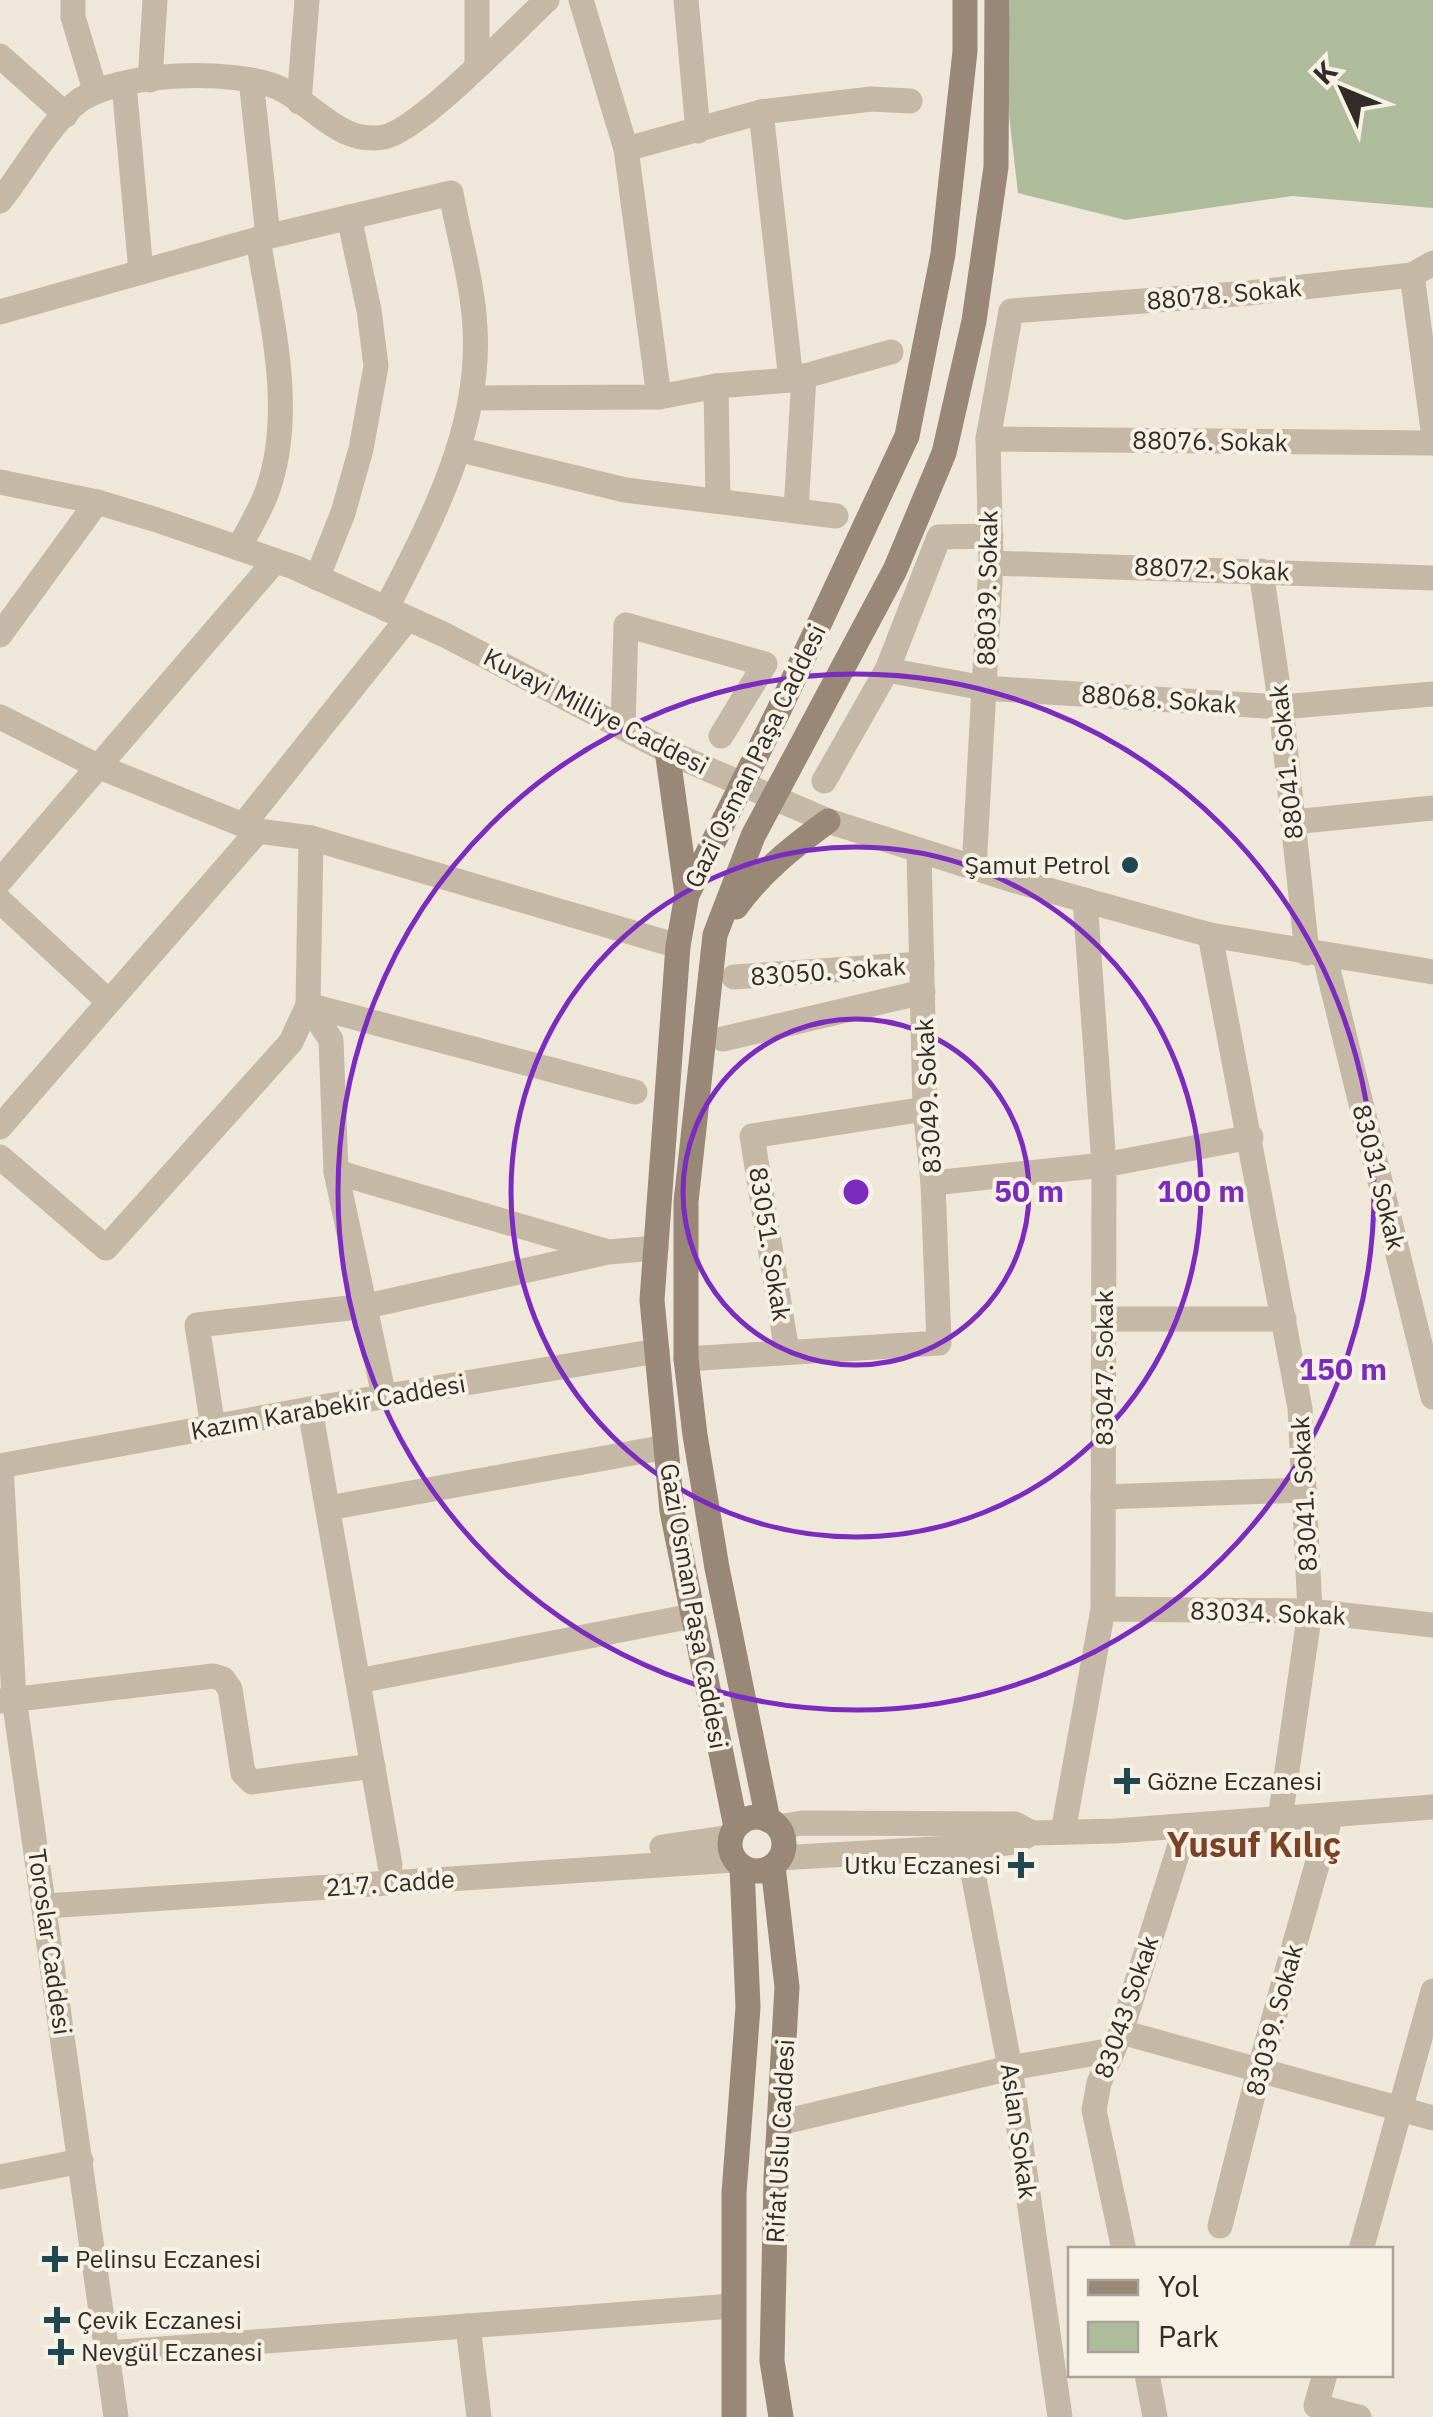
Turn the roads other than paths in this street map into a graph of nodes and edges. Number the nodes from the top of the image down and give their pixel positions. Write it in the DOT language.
graph roads {
  1 [pos="73,0"];
  2 [pos="155,0"];
  3 [pos="307,0"];
  4 [pos="477,0"];
  5 [pos="547,0"];
  6 [pos="581,0"];
  7 [pos="686,0"];
  8 [pos="966,0"];
  9 [pos="997,0"];
  10 [pos="0,56"];
  11 [pos="477,65"];
  12 [pos="250,80"];
  13 [pos="137,82"];
  14 [pos="95,90"];
  15 [pos="910,101"];
  16 [pos="300,102"];
  17 [pos="762,112"];
  18 [pos="66,115"];
  19 [pos="698,131"];
  20 [pos="626,149"];
  21 [pos="0,200"];
  22 [pos="349,217"];
  23 [pos="263,237"];
  24 [pos="1422,270"];
  25 [pos="141,272"];
  26 [pos="1011,311"];
  27 [pos="0,312"];
  28 [pos="1426,333"];
  29 [pos="890,352"];
  30 [pos="798,378"];
  31 [pos="716,386"];
  32 [pos="658,397"];
  33 [pos="473,398"];
  34 [pos="1433,430"];
  35 [pos="988,438"];
  36 [pos="1433,443"];
  37 [pos="458,449"];
  38 [pos="0,482"];
  39 [pos="718,501"];
  40 [pos="96,502"];
  41 [pos="796,511"];
  42 [pos="836,516"];
  43 [pos="990,536"];
  44 [pos="239,548"];
  45 [pos="275,561"];
  46 [pos="991,563"];
  47 [pos="1261,571"];
  48 [pos="317,578"];
  49 [pos="1433,578"];
  50 [pos="396,613"];
  51 [pos="0,634"];
  52 [pos="887,670"];
  53 [pos="984,688"];
  54 [pos="1433,694"];
  55 [pos="1281,707"];
  56 [pos="0,717"];
  57 [pos="624,728"];
  58 [pos="722,736"];
  59 [pos="667,750"];
  60 [pos="97,766"];
  61 [pos="824,781"];
  62 [pos="742,784"];
  63 [pos="774,798"];
  64 [pos="1433,808"];
  65 [pos="828,822"];
  66 [pos="1293,822"];
  67 [pos="251,827"];
  68 [pos="311,838"];
  69 [pos="919,850"];
  70 [pos="974,868"];
  71 [pos="0,881"];
  72 [pos="688,896"];
  73 [pos="1085,900"];
  74 [pos="0,901"];
  75 [pos="715,935"];
  76 [pos="1210,935"];
  77 [pos="678,946"];
  78 [pos="1316,955"];
  79 [pos="922,964"];
  80 [pos="1433,972"];
  81 [pos="734,977"];
  82 [pos="923,992"];
  83 [pos="108,1001"];
  84 [pos="308,1005"];
  85 [pos="723,1039"];
  86 [pos="635,1092"];
  87 [pos="926,1109"];
  88 [pos="0,1127"];
  89 [pos="1250,1137"];
  90 [pos="0,1157"];
  91 [pos="1104,1165"];
  92 [pos="336,1172"];
  93 [pos="932,1183"];
  94 [pos="656,1248"];
  95 [pos="608,1252"];
  96 [pos="367,1306"];
  97 [pos="1284,1318"];
  98 [pos="1104,1319"];
  99 [pos="657,1351"];
  100 [pos="787,1352"];
  101 [pos="686,1359"];
  102 [pos="384,1396"];
  103 [pos="1433,1397"];
  104 [pos="310,1408"];
  105 [pos="213,1427"];
  106 [pos="666,1448"];
  107 [pos="0,1466"];
  108 [pos="1304,1490"];
  109 [pos="1104,1497"];
  110 [pos="328,1508"];
  111 [pos="1103,1609"];
  112 [pos="1310,1612"];
  113 [pos="692,1616"];
  114 [pos="1433,1626"];
  115 [pos="358,1681"];
  116 [pos="7,1700"];
  117 [pos="373,1766"];
  118 [pos="1433,1808"];
  119 [pos="1331,1815"];
  120 [pos="1280,1819"];
  121 [pos="773,1823"];
  122 [pos="1186,1826"];
  123 [pos="1063,1832"];
  124 [pos="1024,1837"];
  125 [pos="968,1847"];
  126 [pos="736,1848"];
  127 [pos="777,1862"];
  128 [pos="390,1866"];
  129 [pos="45,1898"];
  130 [pos="1433,1991"];
  131 [pos="1117,2041"];
  132 [pos="1010,2068"];
  133 [pos="1259,2071"];
  134 [pos="1401,2109"];
  135 [pos="1433,2118"];
  136 [pos="779,2123"];
  137 [pos="81,2161"];
  138 [pos="0,2177"];
  139 [pos="1220,2226"];
  140 [pos="1123,2247"];
  141 [pos="1362,2247"];
  142 [pos="733,2306"];
  143 [pos="468,2326"];
  144 [pos="108,2353"];
  145 [pos="1148,2377"];
  146 [pos="1324,2377"];
  147 [pos="116,2417"];
  148 [pos="479,2417"];
  149 [pos="734,2417"];
  150 [pos="781,2417"];
  151 [pos="1060,2417"];
  152 [pos="1156,2417"];
  153 [pos="1359,2417"];
  1 -- 14 [label="street"];
  2 -- 13 [label="street"];
  3 -- 16 [label="street"];
  4 -- 11 [label="street"];
  5 -- 11 [label="street"];
  6 -- 20 [label="street"];
  7 -- 19 [label="street"];
  8 -- 62 [label="main road, Gazi Osman Paşa Caddesi"];
  9 -- 63 [label="main road, Gazi Osman Paşa Caddesi"];
  10 -- 18 [label="street"];
  11 -- 16 [label="street"];
  12 -- 13 [label="street"];
  12 -- 16 [label="street"];
  12 -- 23 [label="street"];
  13 -- 14 [label="street"];
  13 -- 25 [label="street"];
  14 -- 18 [label="street"];
  15 -- 17 [label="street"];
  17 -- 19 [label="street"];
  17 -- 30 [label="street"];
  18 -- 21 [label="street"];
  19 -- 20 [label="street"];
  20 -- 32 [label="street"];
  22 -- 23 [label="street"];
  22 -- 33 [label="street"];
  22 -- 48 [label="street"];
  23 -- 25 [label="street"];
  23 -- 44 [label="street"];
  24 -- 26 [label="street, 88078. Sokak"];
  24 -- 28 [label="street"];
  25 -- 27 [label="street"];
  26 -- 35 [label="street, 88039. Sokak"];
  28 -- 34 [label="street"];
  29 -- 30 [label="street"];
  30 -- 31 [label="street"];
  30 -- 41 [label="street"];
  31 -- 32 [label="street"];
  31 -- 39 [label="street"];
  32 -- 33 [label="street"];
  33 -- 37 [label="street"];
  35 -- 36 [label="street, 88076. Sokak"];
  35 -- 43 [label="street, 88039. Sokak"];
  37 -- 39 [label="street"];
  37 -- 50 [label="street"];
  38 -- 40 [label="street, Kuvayi Milliye Caddesi"];
  39 -- 41 [label="street"];
  40 -- 44 [label="street, Kuvayi Milliye Caddesi"];
  40 -- 51 [label="street"];
  41 -- 42 [label="street"];
  43 -- 46 [label="street, 88039. Sokak"];
  43 -- 52 [label="street"];
  44 -- 45 [label="street, Kuvayi Milliye Caddesi"];
  45 -- 48 [label="street, Kuvayi Milliye Caddesi"];
  45 -- 60 [label="street"];
  46 -- 47 [label="street, 88072. Sokak"];
  46 -- 53 [label="street, 88039. Sokak"];
  47 -- 49 [label="street, 88072. Sokak"];
  47 -- 55 [label="street, 88041. Sokak"];
  48 -- 50 [label="street, Kuvayi Milliye Caddesi"];
  50 -- 57 [label="street, Kuvayi Milliye Caddesi"];
  50 -- 67 [label="street"];
  52 -- 53 [label="street, 88068. Sokak"];
  52 -- 61 [label="street"];
  53 -- 55 [label="street, 88068. Sokak"];
  53 -- 70 [label="street, 88039. Sokak"];
  54 -- 55 [label="street, 88068. Sokak"];
  55 -- 66 [label="street, 88041. Sokak"];
  56 -- 60 [label="street"];
  57 -- 58 [label="street"];
  57 -- 59 [label="street, Kuvayi Milliye Caddesi"];
  59 -- 62 [label="street, Kuvayi Milliye Caddesi"];
  59 -- 72 [label="main road"];
  60 -- 67 [label="street"];
  60 -- 71 [label="street"];
  62 -- 63 [label="street, Kuvayi Milliye Caddesi"];
  62 -- 72 [label="main road, Gazi Osman Paşa Caddesi"];
  63 -- 65 [label="street, Kuvayi Milliye Caddesi"];
  63 -- 75 [label="main road, Gazi Osman Paşa Caddesi"];
  64 -- 66 [label="street"];
  65 -- 69 [label="street, Kuvayi Milliye Caddesi"];
  65 -- 75 [label="main road"];
  66 -- 78 [label="street, 88041. Sokak"];
  67 -- 68 [label="street"];
  67 -- 83 [label="street"];
  68 -- 77 [label="street"];
  68 -- 84 [label="street"];
  69 -- 70 [label="street, Kuvayi Milliye Caddesi"];
  69 -- 79 [label="street, 83049. Sokak"];
  70 -- 73 [label="street, Kuvayi Milliye Caddesi"];
  72 -- 77 [label="main road, Gazi Osman Paşa Caddesi"];
  73 -- 76 [label="street, Kuvayi Milliye Caddesi"];
  73 -- 91 [label="street, 83047. Sokak"];
  74 -- 83 [label="street"];
  75 -- 101 [label="main road, Gazi Osman Paşa Caddesi"];
  76 -- 78 [label="street, Kuvayi Milliye Caddesi"];
  76 -- 89 [label="street, 83041. Sokak"];
  77 -- 94 [label="main road, Gazi Osman Paşa Caddesi"];
  78 -- 80 [label="street, Kuvayi Milliye Caddesi"];
  78 -- 103 [label="street, 83031 Sokak"];
  79 -- 81 [label="street, 83050. Sokak"];
  79 -- 82 [label="street, 83049. Sokak"];
  82 -- 85 [label="street"];
  82 -- 87 [label="street, 83049. Sokak"];
  83 -- 88 [label="street"];
  84 -- 86 [label="street"];
  84 -- 90 [label="street"];
  84 -- 92 [label="street"];
  87 -- 93 [label="street, 83049. Sokak"];
  87 -- 100 [label="street, 83051. Sokak"];
  89 -- 91 [label="street"];
  89 -- 97 [label="street, 83041. Sokak"];
  91 -- 93 [label="street"];
  91 -- 98 [label="street, 83047. Sokak"];
  92 -- 95 [label="street"];
  92 -- 96 [label="street"];
  93 -- 100 [label="street, 83049. Sokak"];
  94 -- 95 [label="street"];
  94 -- 99 [label="main road, Gazi Osman Paşa Caddesi"];
  95 -- 96 [label="street"];
  96 -- 102 [label="street"];
  96 -- 105 [label="street"];
  97 -- 98 [label="street"];
  97 -- 108 [label="street, 83041. Sokak"];
  98 -- 109 [label="street, 83047. Sokak"];
  99 -- 102 [label="street, Kazım Karabekir Caddesi"];
  99 -- 106 [label="main road, Gazi Osman Paşa Caddesi"];
  100 -- 101 [label="street"];
  101 -- 121 [label="main road, Gazi Osman Paşa Caddesi"];
  102 -- 104 [label="street, Kazım Karabekir Caddesi"];
  104 -- 105 [label="street, Kazım Karabekir Caddesi"];
  104 -- 110 [label="street"];
  105 -- 107 [label="street, Kazım Karabekir Caddesi"];
  106 -- 110 [label="street"];
  106 -- 113 [label="main road, Gazi Osman Paşa Caddesi"];
  107 -- 116 [label="street, Toroslar Caddesi"];
  108 -- 109 [label="street"];
  108 -- 112 [label="street, 83041. Sokak"];
  109 -- 111 [label="street, 83047. Sokak"];
  110 -- 115 [label="street"];
  111 -- 112 [label="street, 83034. Sokak"];
  111 -- 123 [label="street, 83047. Sokak"];
  112 -- 114 [label="street, 83034. Sokak"];
  112 -- 120 [label="street, 83041. Sokak"];
  113 -- 115 [label="street"];
  113 -- 126 [label="main road, Gazi Osman Paşa Caddesi"];
  115 -- 117 [label="street"];
  116 -- 117 [label="street"];
  116 -- 129 [label="street, Toroslar Caddesi"];
  117 -- 128 [label="street"];
  118 -- 119 [label="street"];
  119 -- 120 [label="street"];
  119 -- 133 [label="street, 83039. Sokak"];
  120 -- 122 [label="street"];
  121 -- 124 [label="street"];
  121 -- 126 [label="main road"];
  121 -- 127 [label="main road, Rifat Uslu Caddesi"];
  122 -- 123 [label="street"];
  122 -- 131 [label="street, 83043 Sokak"];
  123 -- 124 [label="street"];
  124 -- 125 [label="street"];
  125 -- 127 [label="street"];
  125 -- 132 [label="street, Aslan Sokak"];
  126 -- 127 [label="main road"];
  126 -- 128 [label="street, 217. Cadde"];
  126 -- 129 [label="street, 217. Cadde"];
  126 -- 142 [label="main road, Rifat Uslu Caddesi"];
  127 -- 136 [label="main road, Rifat Uslu Caddesi"];
  128 -- 129 [label="street, 217. Cadde"];
  129 -- 137 [label="street, Toroslar Caddesi"];
  130 -- 134 [label="street"];
  131 -- 132 [label="street"];
  131 -- 133 [label="street"];
  131 -- 140 [label="street, 83043 Sokak"];
  132 -- 136 [label="street"];
  132 -- 151 [label="street, Aslan Sokak"];
  133 -- 134 [label="street"];
  133 -- 139 [label="street, 83039. Sokak"];
  134 -- 135 [label="street"];
  134 -- 141 [label="street"];
  136 -- 150 [label="main road, Rifat Uslu Caddesi"];
  137 -- 138 [label="street"];
  137 -- 144 [label="street, Toroslar Caddesi"];
  142 -- 143 [label="street"];
  142 -- 149 [label="main road, Rifat Uslu Caddesi"];
  143 -- 144 [label="street"];
  143 -- 148 [label="street"];
  144 -- 147 [label="street, Toroslar Caddesi"];
  145 -- 152 [label="street"];
  146 -- 153 [label="street"];
}
